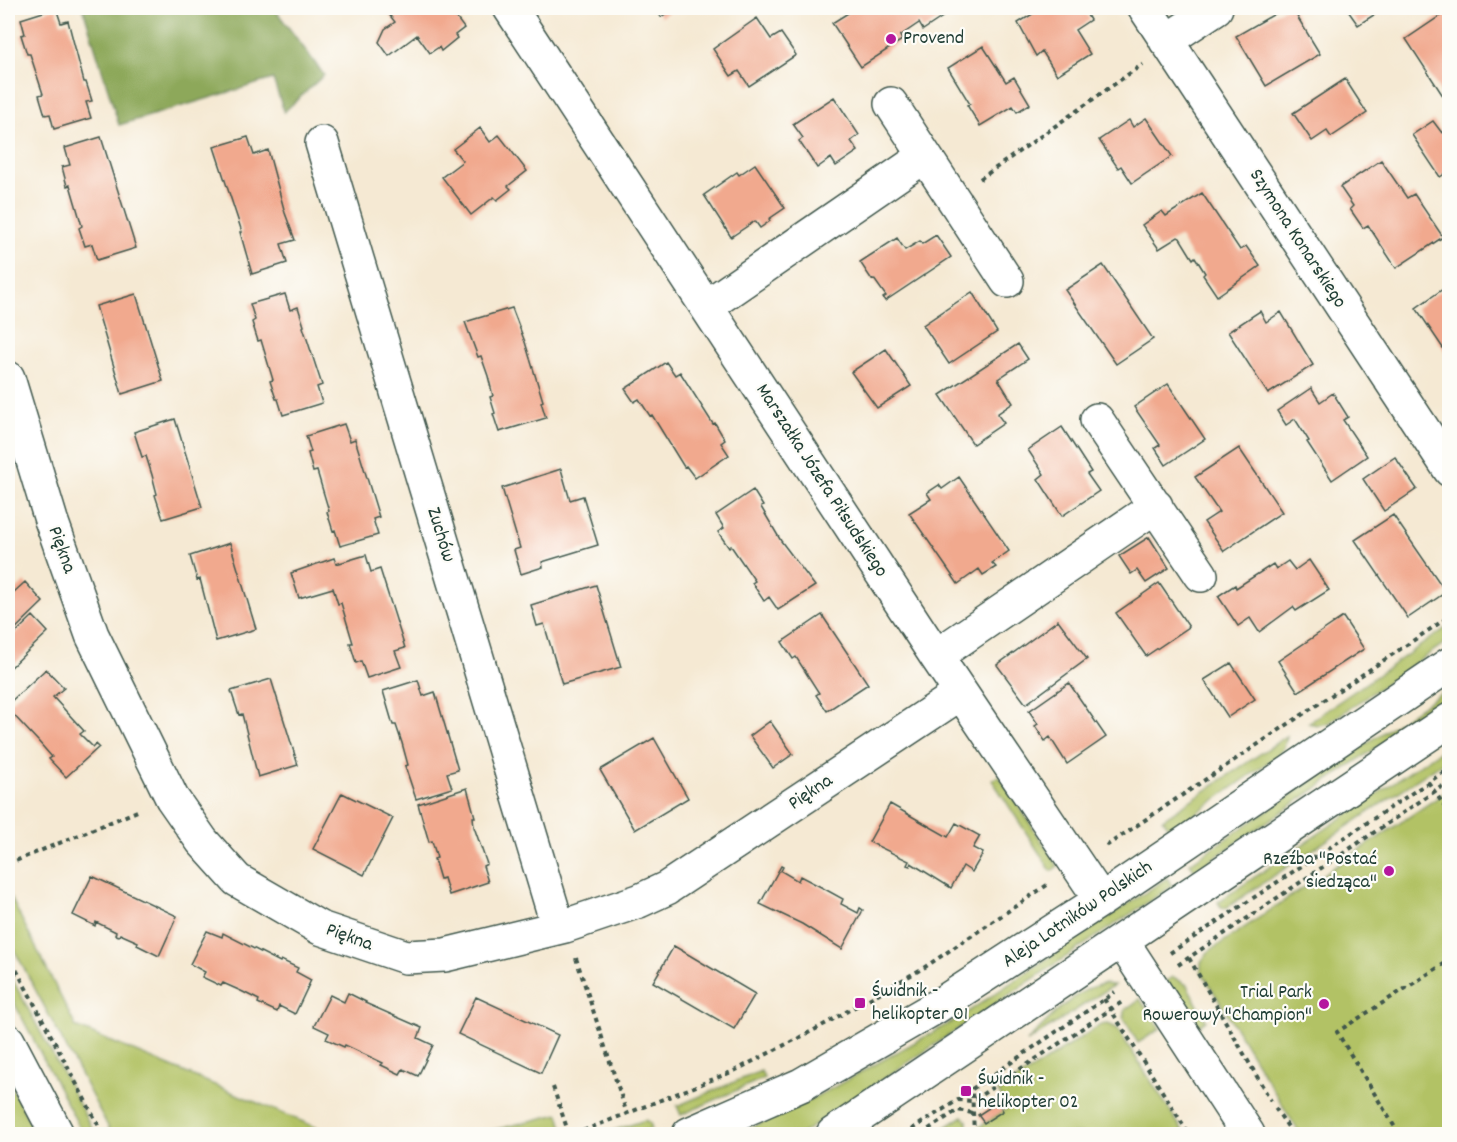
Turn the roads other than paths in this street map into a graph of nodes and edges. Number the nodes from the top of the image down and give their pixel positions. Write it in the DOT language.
graph roads {
  1 [pos="510,8"];
  2 [pos="1145,8"];
  3 [pos="1216,8"];
  4 [pos="1167,40"];
  5 [pos="891,104"];
  6 [pos="322,142"];
  7 [pos="925,156"];
  8 [pos="1007,281"];
  9 [pos="706,306"];
  10 [pos="8,378"];
  11 [pos="1097,420"];
  12 [pos="1449,470"];
  13 [pos="1156,506"];
  14 [pos="1201,575"];
  15 [pos="936,656"];
  16 [pos="1449,664"];
  17 [pos="961,693"];
  18 [pos="1449,720"];
  19 [pos="1101,900"];
  20 [pos="561,926"];
  21 [pos="1122,941"];
  22 [pos="8,1041"];
  23 [pos="57,1134"];
  24 [pos="688,1134"];
  25 [pos="833,1134"];
  26 [pos="1248,1134"];
  1 -- 9 [label="street, Marszałka Józefa Piłsudskiego"];
  2 -- 4 [label="street, Szymona Konarskiego"];
  3 -- 4 [label="street"];
  4 -- 12 [label="street, Szymona Konarskiego"];
  5 -- 7 [label="street"];
  6 -- 20 [label="street, Zuchów"];
  7 -- 8 [label="street"];
  7 -- 9 [label="street"];
  9 -- 15 [label="street, Marszałka Józefa Piłsudskiego"];
  10 -- 20 [label="street, Piękna"];
  11 -- 13 [label="street"];
  13 -- 14 [label="street"];
  13 -- 15 [label="street"];
  15 -- 17 [label="street, Marszałka Józefa Piłsudskiego"];
  16 -- 19 [label="street, Aleja Lotników Polskich"];
  17 -- 19 [label="street, Marszałka Józefa Piłsudskiego"];
  17 -- 20 [label="street, Piękna"];
  18 -- 21 [label="street"];
  19 -- 24 [label="street, Aleja Lotników Polskich"];
  21 -- 25 [label="street"];
  21 -- 26 [label="street"];
  22 -- 23 [label="street"];
}
